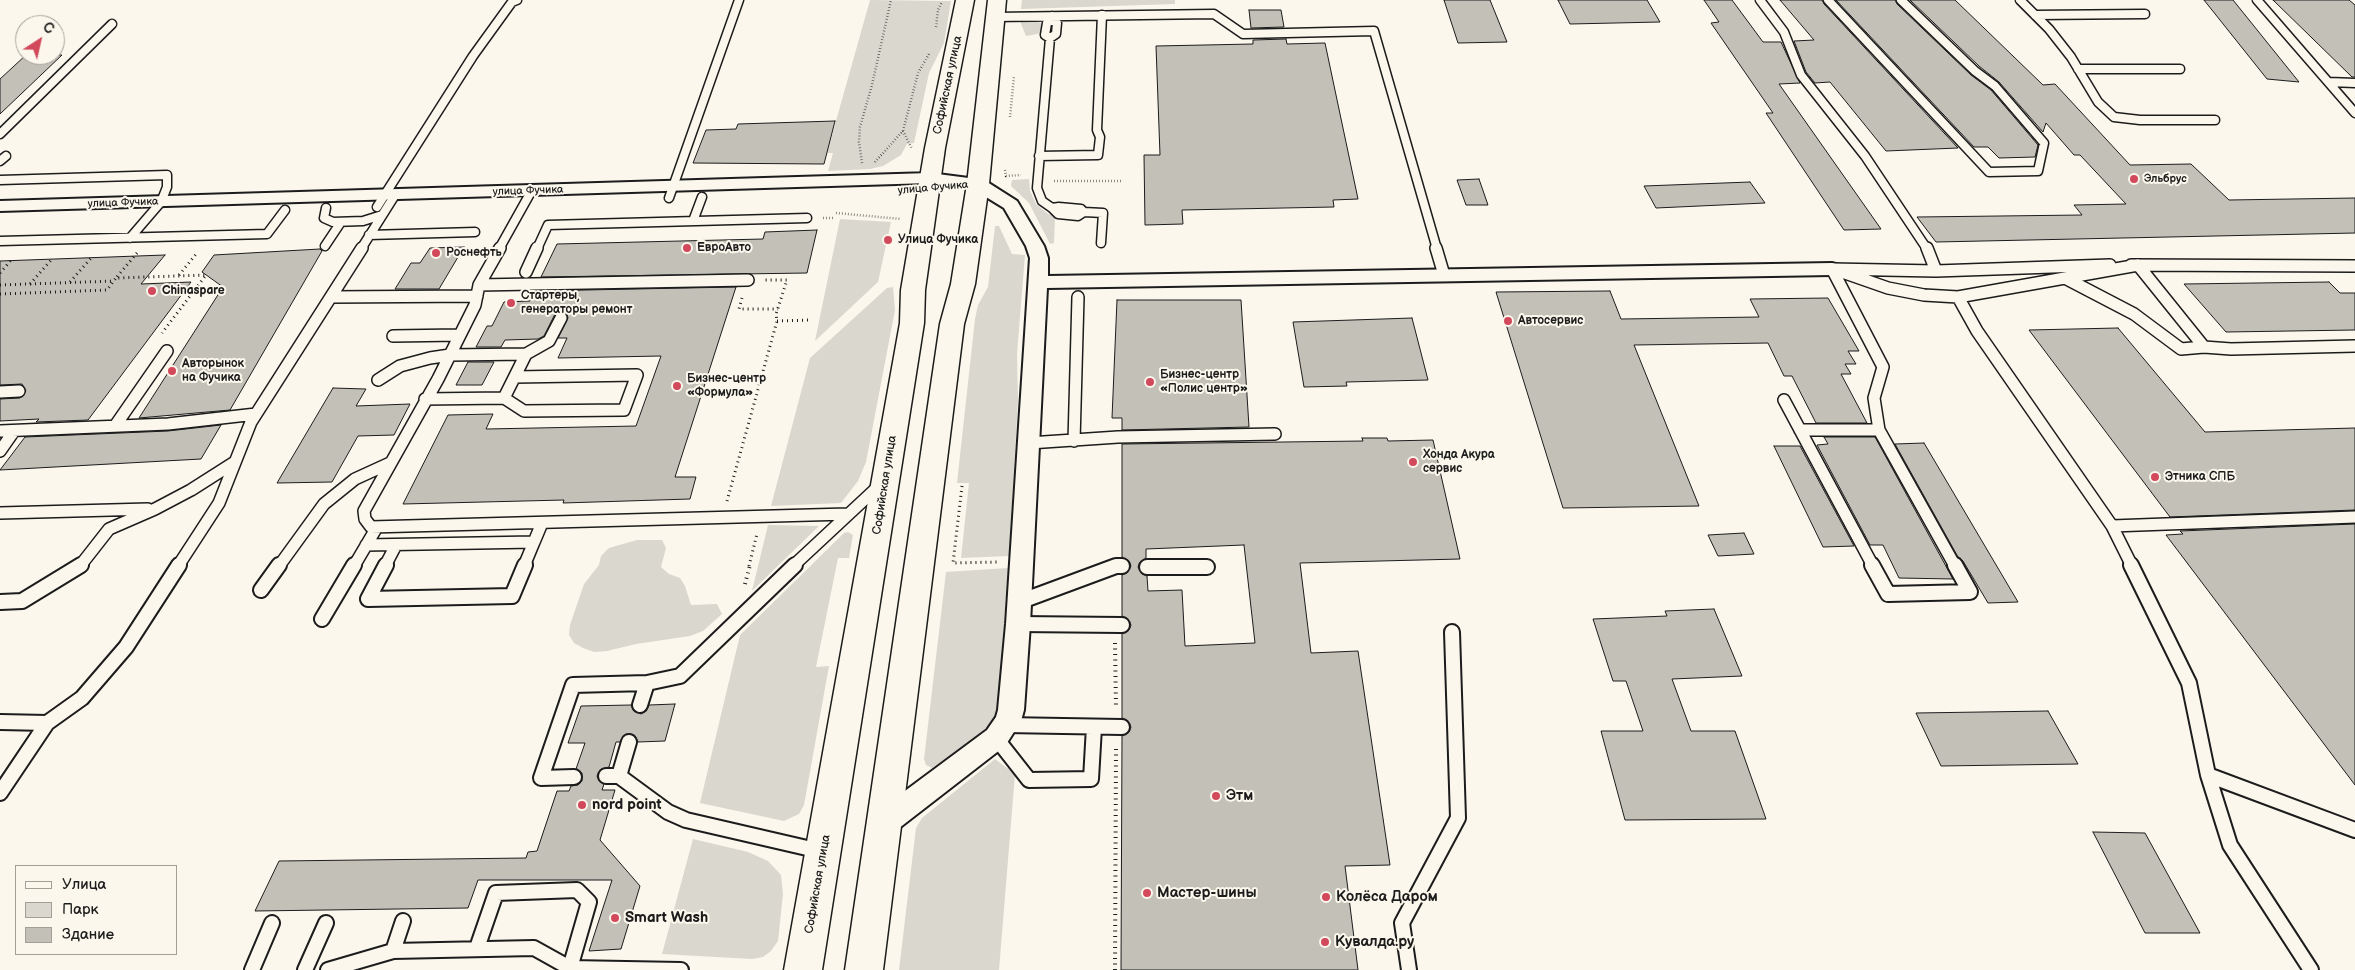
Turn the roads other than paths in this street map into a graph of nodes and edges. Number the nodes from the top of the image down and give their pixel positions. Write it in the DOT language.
graph roads {
  1 [pos="517,0"];
  2 [pos="739,0"];
  3 [pos="965,0"];
  4 [pos="1760,0"];
  5 [pos="1828,0"];
  6 [pos="1901,0"];
  7 [pos="2020,0"];
  8 [pos="2257,0"];
  9 [pos="996,8"];
  10 [pos="2144,14"];
  11 [pos="1102,15"];
  12 [pos="2035,15"];
  13 [pos="1052,18"];
  14 [pos="112,24"];
  15 [pos="2078,69"];
  16 [pos="2180,69"];
  17 [pos="2329,82"];
  18 [pos="2355,83"];
  19 [pos="2355,112"];
  20 [pos="2215,120"];
  21 [pos="0,134"];
  22 [pos="1040,156"];
  23 [pos="0,180"];
  24 [pos="929,184"];
  25 [pos="978,184"];
  26 [pos="671,192"];
  27 [pos="529,196"];
  28 [pos="702,197"];
  29 [pos="385,204"];
  30 [pos="0,206"];
  31 [pos="156,208"];
  32 [pos="326,208"];
  33 [pos="285,210"];
  34 [pos="0,218"];
  35 [pos="807,218"];
  36 [pos="693,221"];
  37 [pos="340,222"];
  38 [pos="475,232"];
  39 [pos="369,235"];
  40 [pos="130,238"];
  41 [pos="0,241"];
  42 [pos="1101,243"];
  43 [pos="325,246"];
  44 [pos="2138,265"];
  45 [pos="2355,266"];
  46 [pos="1832,269"];
  47 [pos="1936,271"];
  48 [pos="526,272"];
  49 [pos="1444,275"];
  50 [pos="2065,278"];
  51 [pos="748,280"];
  52 [pos="1038,282"];
  53 [pos="478,291"];
  54 [pos="331,297"];
  55 [pos="1078,297"];
  56 [pos="1958,297"];
  57 [pos="561,318"];
  58 [pos="458,335"];
  59 [pos="392,336"];
  60 [pos="2355,346"];
  61 [pos="2204,347"];
  62 [pos="166,350"];
  63 [pos="450,354"];
  64 [pos="526,354"];
  65 [pos="515,377"];
  66 [pos="378,380"];
  67 [pos="19,391"];
  68 [pos="0,392"];
  69 [pos="504,398"];
  70 [pos="425,399"];
  71 [pos="1784,400"];
  72 [pos="256,414"];
  73 [pos="115,426"];
  74 [pos="14,430"];
  75 [pos="1800,430"];
  76 [pos="1879,430"];
  77 [pos="0,431"];
  78 [pos="1275,434"];
  79 [pos="1074,441"];
  80 [pos="1029,443"];
  81 [pos="0,451"];
  82 [pos="235,462"];
  83 [pos="390,463"];
  84 [pos="886,479"];
  85 [pos="155,509"];
  86 [pos="0,513"];
  87 [pos="847,514"];
  88 [pos="2355,518"];
  89 [pos="542,523"];
  90 [pos="2112,526"];
  91 [pos="377,527"];
  92 [pos="534,542"];
  93 [pos="366,545"];
  94 [pos="396,545"];
  95 [pos="1122,566"];
  96 [pos="1147,567"];
  97 [pos="1207,567"];
  98 [pos="261,590"];
  99 [pos="0,602"];
  100 [pos="1018,613"];
  101 [pos="322,619"];
  102 [pos="1122,625"];
  103 [pos="1452,632"];
  104 [pos="647,683"];
  105 [pos="640,705"];
  106 [pos="0,722"];
  107 [pos="47,723"];
  108 [pos="1094,727"];
  109 [pos="1122,727"];
  110 [pos="1000,731"];
  111 [pos="629,742"];
  112 [pos="2208,775"];
  113 [pos="574,777"];
  114 [pos="0,793"];
  115 [pos="884,823"];
  116 [pos="2355,830"];
  117 [pos="824,852"];
  118 [pos="403,921"];
  119 [pos="326,923"];
  120 [pos="272,924"];
  121 [pos="477,948"];
  122 [pos="393,951"];
  123 [pos="570,968"];
  124 [pos="616,969"];
  125 [pos="252,970"];
  126 [pos="305,970"];
  127 [pos="328,970"];
  128 [pos="682,970"];
  129 [pos="803,970"];
  130 [pos="864,970"];
  131 [pos="1409,970"];
  132 [pos="2311,970"];
  1 -- 29 [label="lane"];
  2 -- 26 [label="lane"];
  3 -- 24 [label="main road, Софийская улица"];
  4 -- 47 [label="lane"];
  5 -- 6 [label="lane"];
  7 -- 12 [label="lane"];
  8 -- 17 [label="lane"];
  9 -- 13 [label="lane"];
  9 -- 25 [label="main road"];
  10 -- 12 [label="lane"];
  11 -- 13 [label="lane"];
  11 -- 22 [label="lane"];
  11 -- 49 [label="lane"];
  12 -- 15 [label="lane"];
  13 -- 22 [label="lane"];
  14 -- 21 [label="lane"];
  15 -- 16 [label="lane"];
  15 -- 20 [label="lane"];
  17 -- 18 [label="lane"];
  17 -- 19 [label="lane"];
  22 -- 42 [label="lane"];
  23 -- 31 [label="lane"];
  24 -- 25 [label="street, улица Фучика"];
  24 -- 26 [label="street, улица Фучика"];
  24 -- 28 [label="street, улица Фучика"];
  24 -- 84 [label="main road, Софийская улица"];
  25 -- 52 [label="street"];
  25 -- 115 [label="main road"];
  26 -- 27 [label="street, улица Фучика"];
  26 -- 28 [label="street, улица Фучика"];
  27 -- 29 [label="street, улица Фучика"];
  27 -- 53 [label="lane"];
  28 -- 36 [label="lane"];
  29 -- 31 [label="street, улица Фучика"];
  29 -- 32 [label="street, улица Фучика"];
  29 -- 37 [label="lane"];
  29 -- 39 [label="lane"];
  30 -- 31 [label="street, улица Фучика"];
  31 -- 33 [label="street, улица Фучика"];
  31 -- 34 [label="street, улица Фучика"];
  31 -- 40 [label="lane"];
  32 -- 33 [label="street, улица Фучика"];
  32 -- 37 [label="lane"];
  33 -- 40 [label="lane"];
  35 -- 36 [label="lane"];
  36 -- 48 [label="lane"];
  37 -- 43 [label="lane"];
  38 -- 39 [label="lane"];
  39 -- 54 [label="lane"];
  40 -- 41 [label="lane"];
  44 -- 45 [label="lane"];
  44 -- 47 [label="lane"];
  44 -- 50 [label="lane"];
  44 -- 61 [label="lane"];
  46 -- 47 [label="lane"];
  46 -- 49 [label="street"];
  46 -- 56 [label="lane"];
  46 -- 76 [label="lane"];
  49 -- 52 [label="street"];
  50 -- 56 [label="lane"];
  50 -- 61 [label="lane"];
  51 -- 53 [label="lane"];
  52 -- 80 [label="street"];
  53 -- 54 [label="lane"];
  53 -- 58 [label="lane"];
  54 -- 72 [label="lane"];
  55 -- 79 [label="lane"];
  56 -- 90 [label="lane"];
  57 -- 64 [label="lane"];
  58 -- 59 [label="lane"];
  58 -- 63 [label="lane"];
  60 -- 61 [label="lane"];
  62 -- 73 [label="lane"];
  63 -- 64 [label="lane"];
  63 -- 66 [label="lane"];
  63 -- 70 [label="lane"];
  64 -- 65 [label="lane"];
  65 -- 69 [label="lane"];
  65 -- 69 [label="lane"];
  67 -- 68 [label="lane"];
  69 -- 70 [label="lane"];
  70 -- 83 [label="lane"];
  71 -- 75 [label="lane"];
  72 -- 73 [label="lane"];
  72 -- 82 [label="lane"];
  73 -- 74 [label="lane"];
  74 -- 77 [label="lane"];
  74 -- 81 [label="lane"];
  75 -- 76 [label="lane"];
  75 -- 76 [label="lane"];
  78 -- 79 [label="lane"];
  79 -- 80 [label="lane"];
  80 -- 100 [label="street"];
  82 -- 85 [label="lane"];
  82 -- 107 [label="lane"];
  83 -- 91 [label="lane"];
  83 -- 98 [label="lane"];
  84 -- 87 [label="lane"];
  84 -- 117 [label="main road, Софийская улица"];
  85 -- 86 [label="lane"];
  85 -- 99 [label="lane"];
  87 -- 89 [label="lane"];
  87 -- 104 [label="lane"];
  88 -- 90 [label="lane"];
  89 -- 91 [label="lane"];
  89 -- 92 [label="lane"];
  90 -- 112 [label="lane"];
  91 -- 93 [label="lane"];
  92 -- 94 [label="lane"];
  92 -- 94 [label="lane"];
  93 -- 94 [label="lane"];
  93 -- 101 [label="lane"];
  95 -- 100 [label="lane"];
  96 -- 97 [label="lane"];
  100 -- 102 [label="lane"];
  100 -- 110 [label="street"];
  103 -- 131 [label="lane"];
  104 -- 105 [label="lane"];
  104 -- 113 [label="lane"];
  106 -- 107 [label="lane"];
  107 -- 114 [label="lane"];
  108 -- 109 [label="lane"];
  108 -- 110 [label="lane"];
  108 -- 110 [label="lane"];
  110 -- 115 [label="street"];
  111 -- 117 [label="lane"];
  112 -- 116 [label="lane"];
  112 -- 132 [label="lane"];
  115 -- 130 [label="main road"];
  117 -- 129 [label="main road, Софийская улица"];
  118 -- 122 [label="lane"];
  119 -- 126 [label="lane"];
  120 -- 125 [label="lane"];
  121 -- 122 [label="lane"];
  121 -- 123 [label="lane"];
  121 -- 123 [label="lane"];
  122 -- 127 [label="lane"];
  123 -- 124 [label="lane"];
  124 -- 128 [label="lane"];
}
